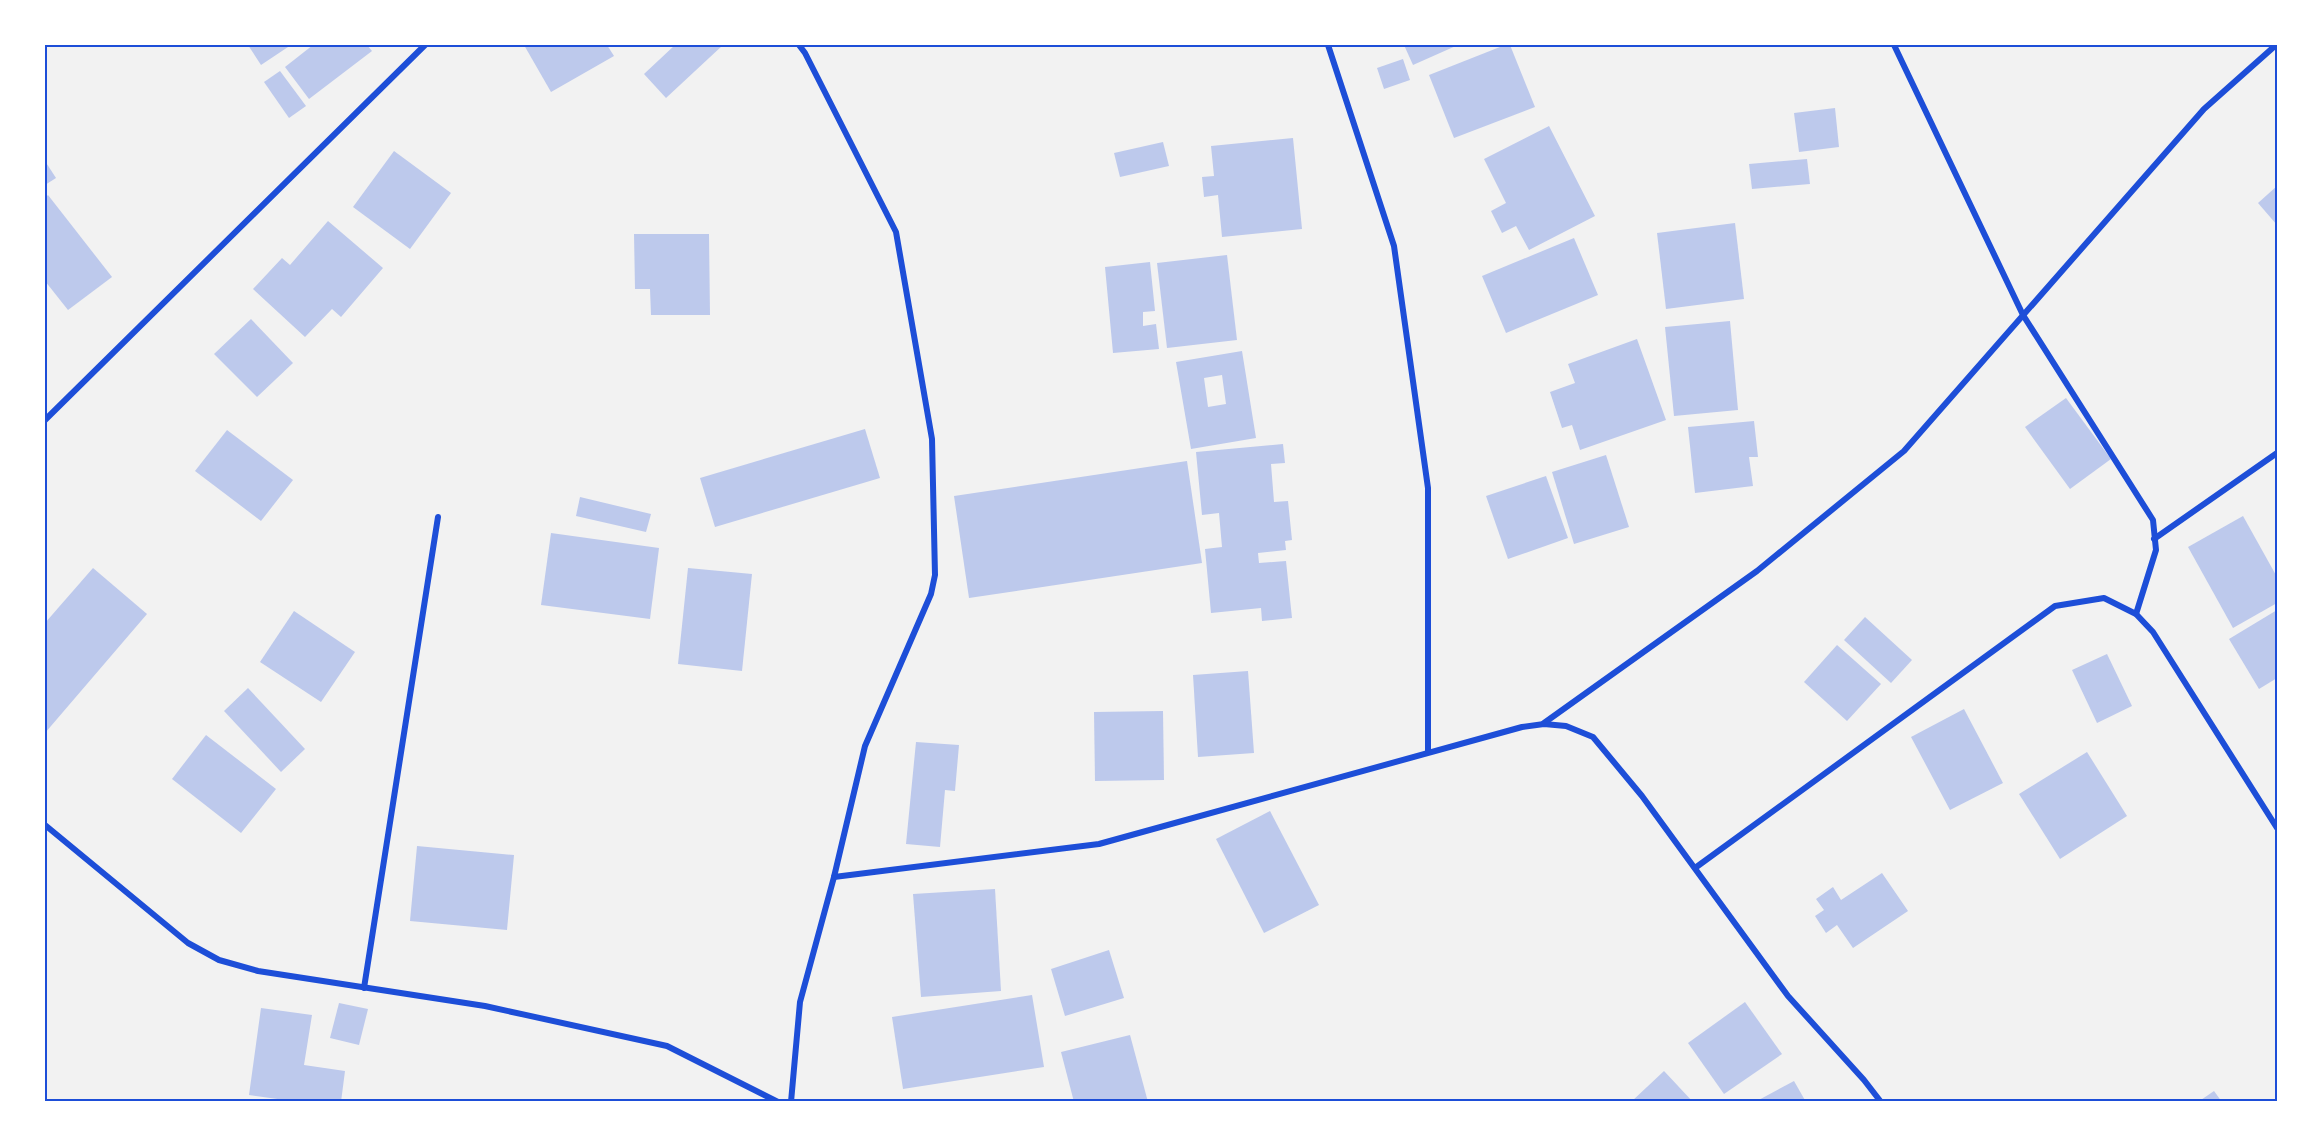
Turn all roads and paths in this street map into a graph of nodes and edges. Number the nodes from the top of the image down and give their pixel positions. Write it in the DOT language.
graph roads {
  1 [pos="425,45"];
  2 [pos="799,45"];
  3 [pos="1328,45"];
  4 [pos="1894,45"];
  5 [pos="2276,45"];
  6 [pos="2024,315"];
  7 [pos="45,420"];
  8 [pos="2277,453"];
  9 [pos="438,517"];
  10 [pos="2154,539"];
  11 [pos="2136,614"];
  12 [pos="1544,724"];
  13 [pos="1428,752"];
  14 [pos="45,825"];
  15 [pos="2277,828"];
  16 [pos="1695,868"];
  17 [pos="834,877"];
  18 [pos="364,988"];
  19 [pos="778,1102"];
  20 [pos="791,1102"];
  21 [pos="1881,1102"];
  1 -- 7 [label="street"];
  2 -- 17 [label="street"];
  3 -- 13 [label="street"];
  4 -- 6 [label="street"];
  5 -- 6 [label="street"];
  6 -- 10 [label="street"];
  6 -- 12 [label="street"];
  8 -- 10 [label="street"];
  9 -- 18 [label="street"];
  10 -- 11 [label="street"];
  11 -- 15 [label="street"];
  11 -- 16 [label="street"];
  12 -- 13 [label="street"];
  12 -- 16 [label="street"];
  13 -- 17 [label="street"];
  14 -- 18 [label="street"];
  16 -- 21 [label="street"];
  17 -- 20 [label="street"];
  18 -- 19 [label="street"];
}
